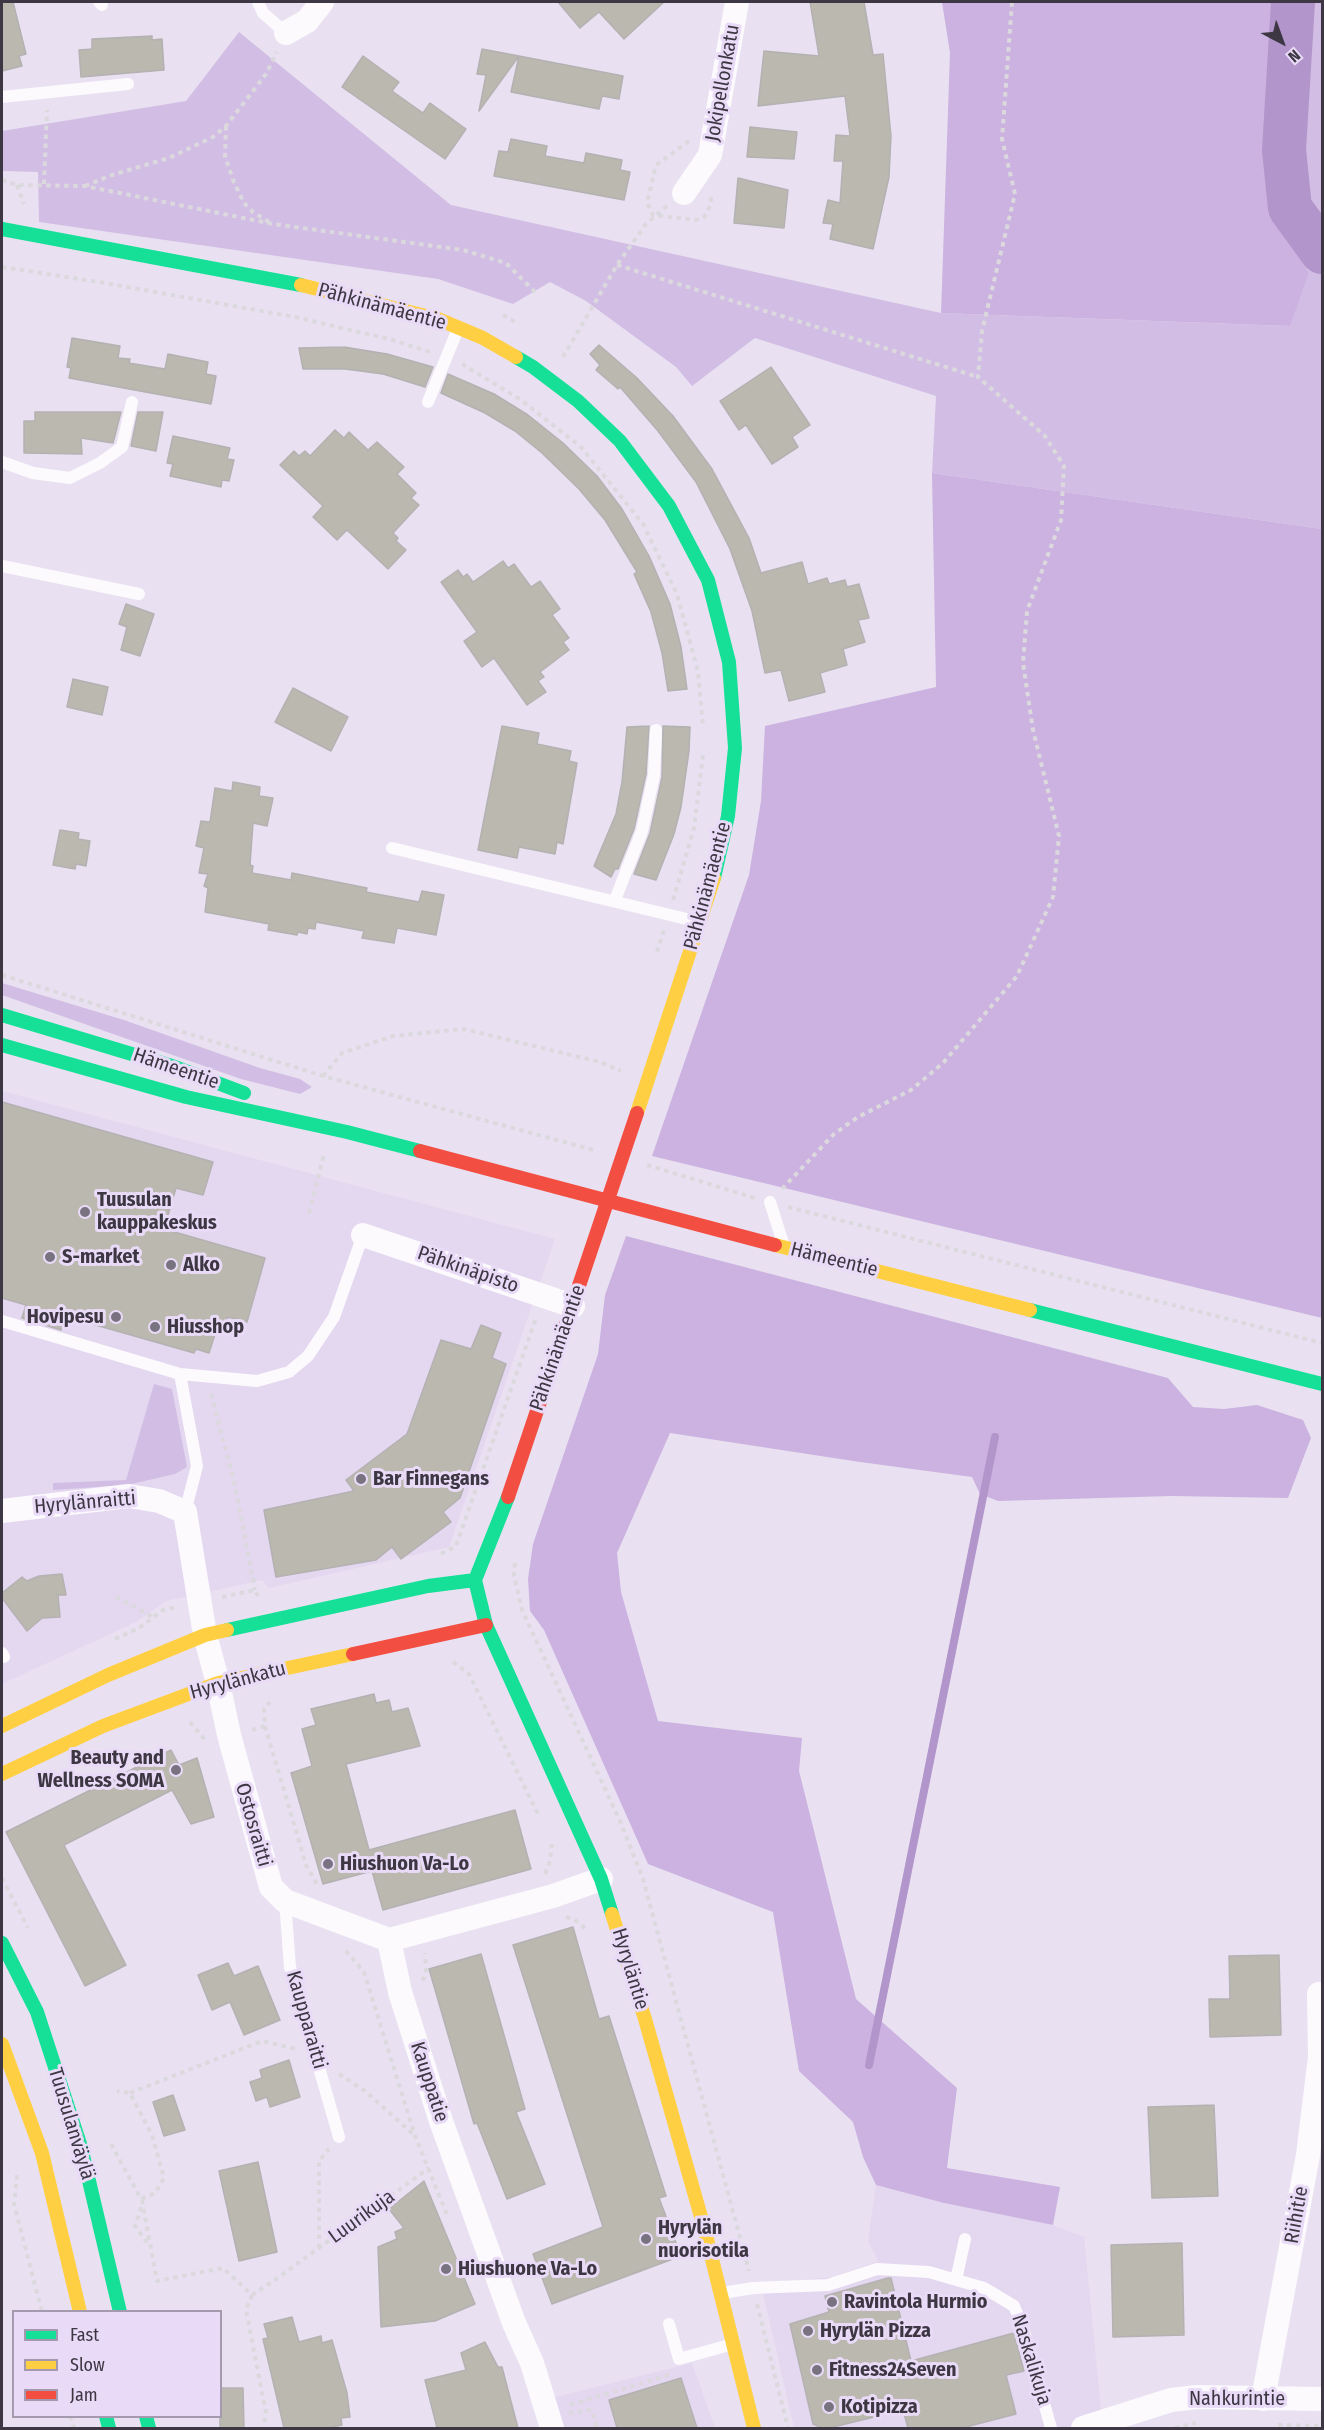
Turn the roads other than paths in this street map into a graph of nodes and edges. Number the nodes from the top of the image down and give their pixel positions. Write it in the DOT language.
graph roads {
  1 [pos="258,2"];
  2 [pos="322,2"];
  3 [pos="737,2"];
  4 [pos="286,33"];
  5 [pos="128,84"];
  6 [pos="2,97"];
  7 [pos="684,193"];
  8 [pos="2,229"];
  9 [pos="458,327"];
  10 [pos="132,402"];
  11 [pos="428,402"];
  12 [pos="2,462"];
  13 [pos="2,566"];
  14 [pos="140,594"];
  15 [pos="656,730"];
  16 [pos="392,848"];
  17 [pos="615,900"];
  18 [pos="700,922"];
  19 [pos="2,1015"];
  20 [pos="2,1045"];
  21 [pos="347,1132"];
  22 [pos="770,1202"];
  23 [pos="363,1235"];
  24 [pos="784,1247"];
  25 [pos="573,1306"];
  26 [pos="2,1321"];
  27 [pos="180,1374"];
  28 [pos="1323,1384"];
  29 [pos="2,1511"];
  30 [pos="185,1512"];
  31 [pos="475,1580"];
  32 [pos="486,1625"];
  33 [pos="205,1635"];
  34 [pos="218,1683"];
  35 [pos="2,1726"];
  36 [pos="2,1774"];
  37 [pos="601,1879"];
  38 [pos="285,1900"];
  39 [pos="390,1940"];
  40 [pos="2,1943"];
  41 [pos="1319,1994"];
  42 [pos="2,2044"];
  43 [pos="339,2137"];
  44 [pos="965,2240"];
  45 [pos="956,2280"];
  46 [pos="722,2293"];
  47 [pos="81,2310"];
  48 [pos="120,2310"];
  49 [pos="669,2324"];
  50 [pos="734,2344"];
  51 [pos="1263,2398"];
  52 [pos="1323,2399"];
  53 [pos="550,2422"];
  54 [pos="754,2428"];
  55 [pos="1051,2428"];
  56 [pos="1083,2428"];
  1 -- 4 [label="lane"];
  2 -- 4 [label="street"];
  3 -- 7 [label="street, Jokipellonkatu"];
  5 -- 6 [label="lane"];
  8 -- 9 [label="street, Pähkinämäentie"];
  9 -- 11 [label="lane"];
  9 -- 18 [label="street, Pähkinämäentie"];
  10 -- 12 [label="lane"];
  13 -- 14 [label="lane"];
  15 -- 17 [label="lane"];
  16 -- 17 [label="lane"];
  17 -- 18 [label="lane"];
  18 -- 25 [label="street, Pähkinämäentie"];
  19 -- 21 [label="street, Hämeentie"];
  20 -- 21 [label="street, Hämeentie"];
  21 -- 24 [label="street, Hämeentie"];
  22 -- 24 [label="lane"];
  23 -- 25 [label="street, Pähkinäpisto"];
  23 -- 27 [label="lane"];
  24 -- 28 [label="street, Hämeentie"];
  25 -- 31 [label="street, Pähkinämäentie"];
  26 -- 27 [label="lane"];
  27 -- 30 [label="lane"];
  29 -- 30 [label="street, Hyrylänraitti"];
  30 -- 33 [label="street"];
  31 -- 32 [label="street, Hyryläntie"];
  31 -- 33 [label="street"];
  32 -- 34 [label="street, Hyrylänkatu"];
  32 -- 37 [label="street, Hyryläntie"];
  33 -- 34 [label="street, Ostosraitti"];
  33 -- 35 [label="street"];
  34 -- 36 [label="street, Hyrylänkatu"];
  34 -- 38 [label="street, Ostosraitti"];
  37 -- 39 [label="street"];
  37 -- 46 [label="street, Hyryläntie"];
  38 -- 39 [label="street"];
  38 -- 43 [label="lane, Kaupparaitti"];
  39 -- 53 [label="street, Kauppatie"];
  40 -- 48 [label="street, Tuusulanväylä"];
  41 -- 51 [label="street, Riihitie"];
  42 -- 47 [label="street, Tuusulanväylä"];
  44 -- 45 [label="lane"];
  45 -- 46 [label="lane, Naskalikuja"];
  45 -- 55 [label="lane, Naskalikuja"];
  46 -- 50 [label="street, Hyryläntie"];
  49 -- 50 [label="lane"];
  50 -- 54 [label="street, Hyryläntie"];
  51 -- 52 [label="street, Nahkurintie"];
  51 -- 56 [label="street, Nahkurintie"];
}
